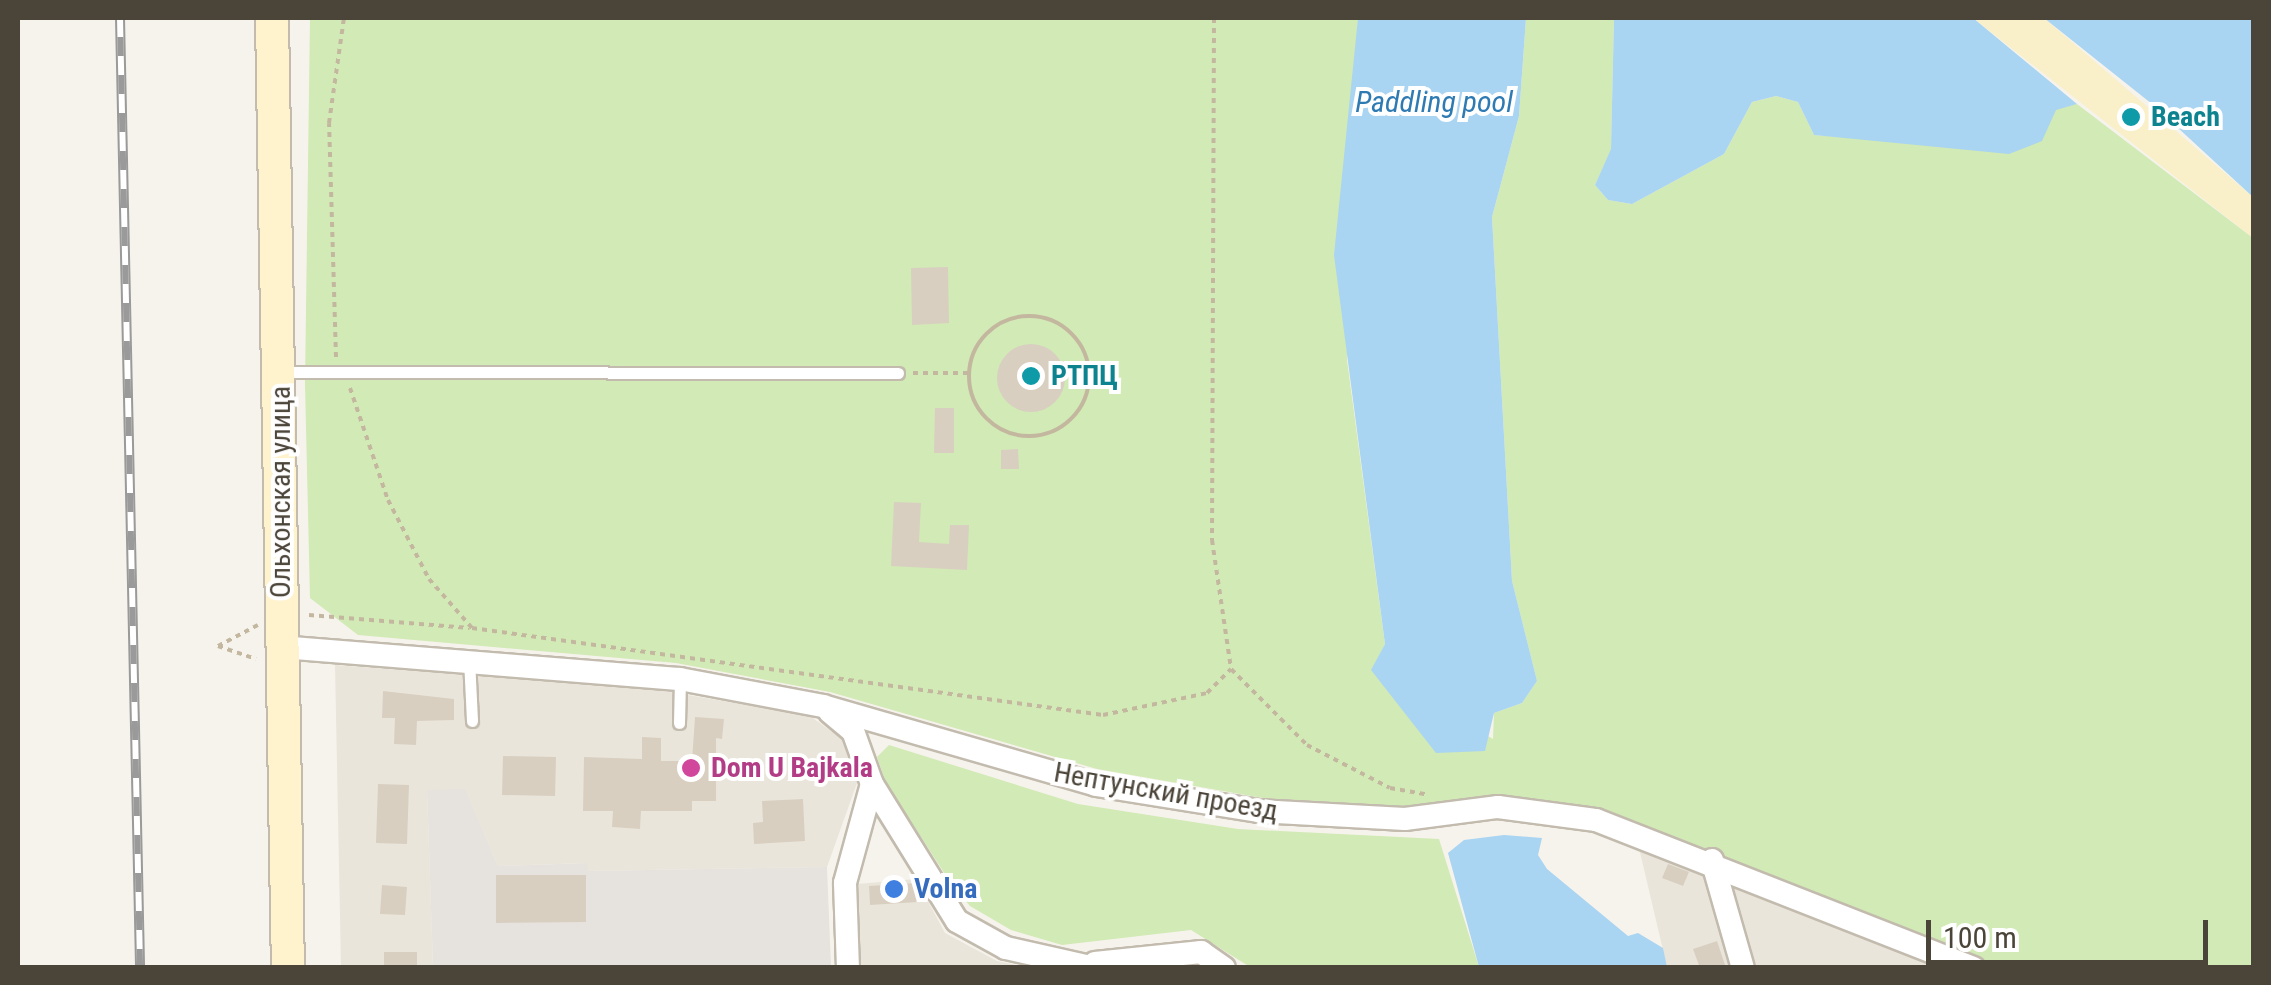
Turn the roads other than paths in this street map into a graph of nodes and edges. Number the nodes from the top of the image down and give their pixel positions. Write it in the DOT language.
graph roads {
  1 [pos="272,18"];
  2 [pos="280,372"];
  3 [pos="898,373"];
  4 [pos="282,658"];
  5 [pos="469,659"];
  6 [pos="680,679"];
  7 [pos="823,706"];
  8 [pos="472,721"];
  9 [pos="679,723"];
  10 [pos="872,784"];
  11 [pos="1712,860"];
  12 [pos="1095,966"];
  13 [pos="288,968"];
  14 [pos="848,968"];
  15 [pos="1224,968"];
  16 [pos="1743,968"];
  17 [pos="1974,968"];
  1 -- 2 [label="street, Ольхонская улица"];
  2 -- 3 [label="lane"];
  2 -- 4 [label="street, Ольхонская улица"];
  4 -- 5 [label="street, Нептунский проезд"];
  4 -- 13 [label="street, Ольхонская улица"];
  5 -- 6 [label="street, Нептунский проезд"];
  5 -- 8 [label="lane"];
  6 -- 7 [label="street, Нептунский проезд"];
  6 -- 9 [label="lane"];
  7 -- 10 [label="street"];
  7 -- 11 [label="street, Нептунский проезд"];
  10 -- 12 [label="street"];
  10 -- 14 [label="street"];
  11 -- 16 [label="street"];
  11 -- 17 [label="street, Нептунский проезд"];
  12 -- 15 [label="street"];
}
